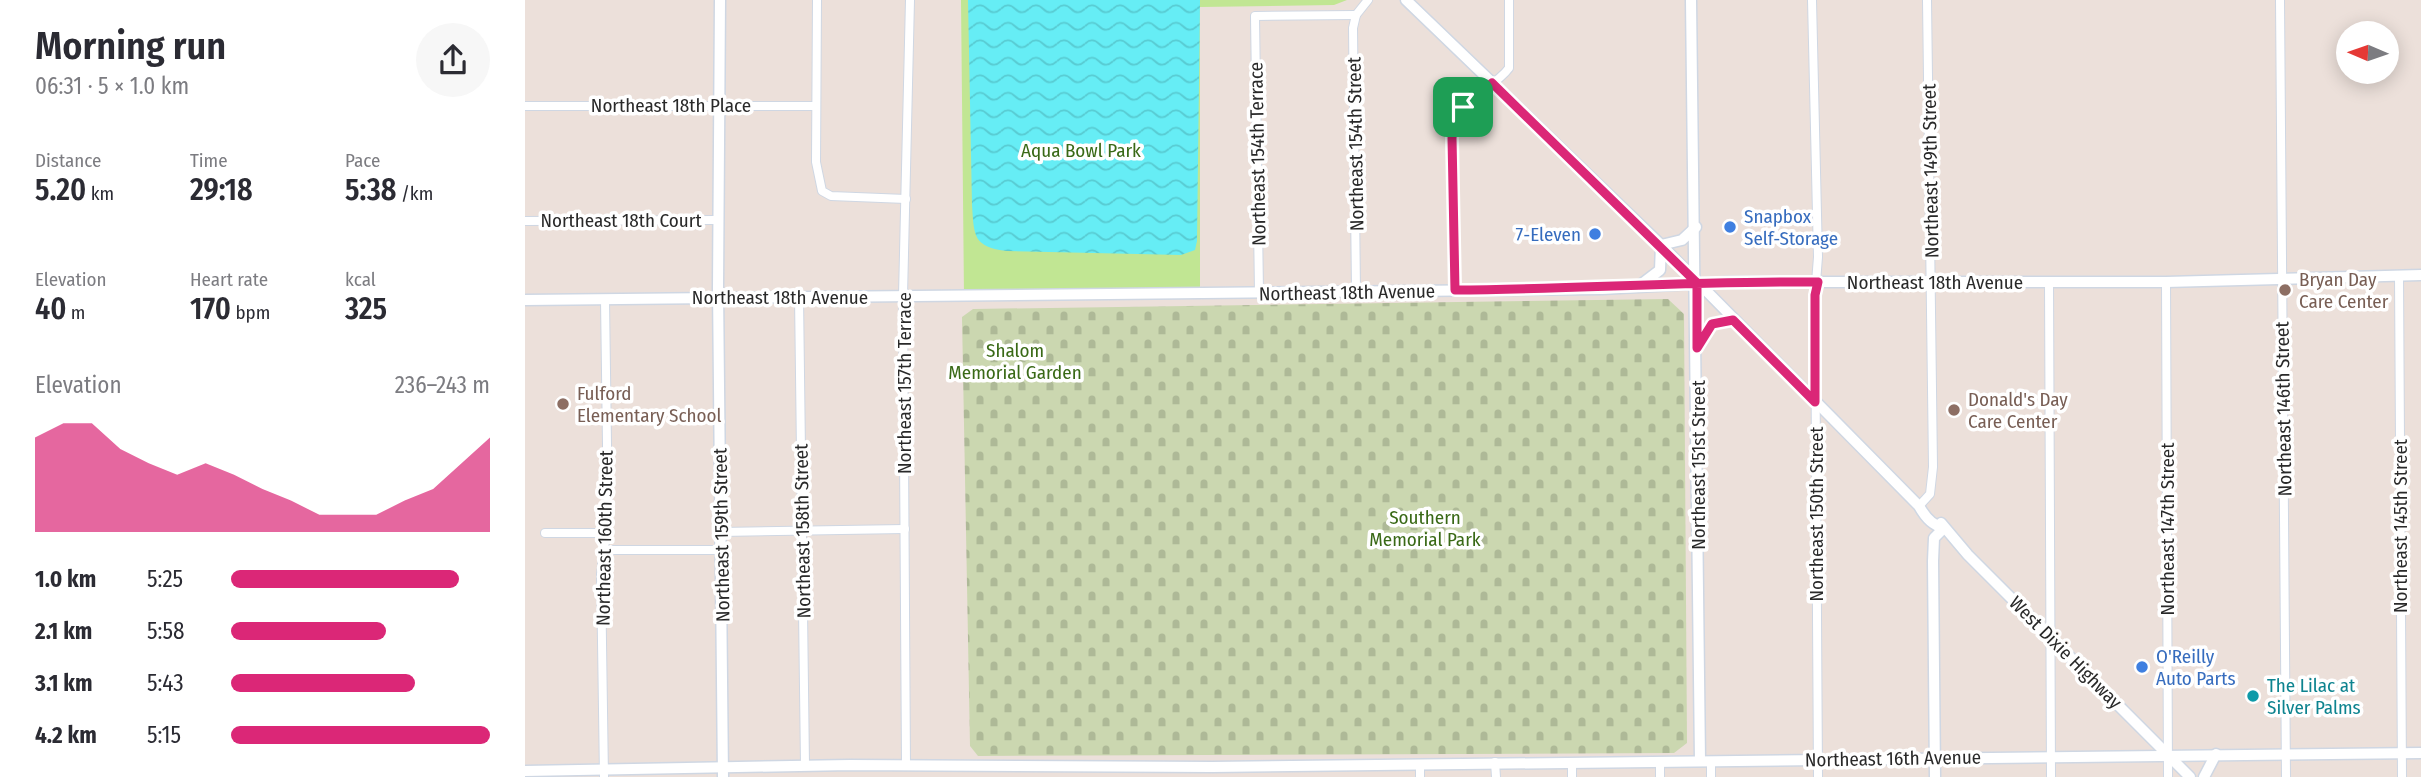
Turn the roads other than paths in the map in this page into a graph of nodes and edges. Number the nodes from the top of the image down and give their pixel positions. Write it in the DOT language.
graph roads {
  1 [pos="720,0"];
  2 [pos="817,0"];
  3 [pos="910,0"];
  4 [pos="1367,0"];
  5 [pos="1406,0"];
  6 [pos="1509,0"];
  7 [pos="1691,0"];
  8 [pos="1812,0"];
  9 [pos="1927,0"];
  10 [pos="2280,0"];
  11 [pos="1356,15"];
  12 [pos="1492,83"];
  13 [pos="719,105"];
  14 [pos="525,106"];
  15 [pos="816,106"];
  16 [pos="906,199"];
  17 [pos="718,220"];
  18 [pos="525,221"];
  19 [pos="1696,227"];
  20 [pos="1661,245"];
  21 [pos="2399,275"];
  22 [pos="2421,275"];
  23 [pos="2284,278"];
  24 [pos="2049,281"];
  25 [pos="1818,282"];
  26 [pos="1931,282"];
  27 [pos="2166,282"];
  28 [pos="1697,283"];
  29 [pos="1636,287"];
  30 [pos="1455,290"];
  31 [pos="1356,292"];
  32 [pos="1259,293"];
  33 [pos="799,296"];
  34 [pos="903,296"];
  35 [pos="718,297"];
  36 [pos="605,299"];
  37 [pos="525,300"];
  38 [pos="1733,320"];
  39 [pos="1697,348"];
  40 [pos="1815,402"];
  41 [pos="1920,506"];
  42 [pos="1943,528"];
  43 [pos="905,529"];
  44 [pos="803,531"];
  45 [pos="721,532"];
  46 [pos="545,533"];
  47 [pos="606,533"];
  48 [pos="603,550"];
  49 [pos="721,550"];
  50 [pos="2050,636"];
  51 [pos="2402,753"];
  52 [pos="2421,753"];
  53 [pos="2168,754"];
  54 [pos="2215,754"];
  55 [pos="2286,755"];
  56 [pos="2051,757"];
  57 [pos="1935,758"];
  58 [pos="1818,759"];
  59 [pos="1706,761"];
  60 [pos="1495,762"];
  61 [pos="1660,762"];
  62 [pos="1572,763"];
  63 [pos="1420,764"];
  64 [pos="906,765"];
  65 [pos="1341,765"];
  66 [pos="805,766"];
  67 [pos="850,770"];
  68 [pos="525,771"];
  69 [pos="1256,772"];
  70 [pos="604,773"];
  71 [pos="723,773"];
  72 [pos="1341,777"];
  73 [pos="1420,777"];
  74 [pos="1496,777"];
  75 [pos="1572,777"];
  76 [pos="1660,777"];
  77 [pos="1711,777"];
  78 [pos="1818,777"];
  79 [pos="1935,777"];
  80 [pos="2051,777"];
  81 [pos="2168,777"];
  82 [pos="2190,777"];
  83 [pos="2204,777"];
  84 [pos="2286,777"];
  85 [pos="2402,777"];
  1 -- 13 [label="street, Northeast 159th Street"];
  2 -- 15 [label="street"];
  3 -- 16 [label="street, Northeast 157th Terrace"];
  4 -- 11 [label="street"];
  5 -- 12 [label="street, West Dixie Highway"];
  6 -- 12 [label="street"];
  7 -- 19 [label="street, Northeast 151st Street"];
  8 -- 25 [label="street, Northeast 150th Street"];
  9 -- 26 [label="street, Northeast 149th Street"];
  10 -- 23 [label="street, Northeast 146th Street"];
  11 -- 31 [label="street, Northeast 154th Street"];
  11 -- 32 [label="street, Northeast 154th Terrace"];
  12 -- 20 [label="street, West Dixie Highway"];
  12 -- 30 [label="street"];
  13 -- 14 [label="street, Northeast 18th Place"];
  13 -- 15 [label="street, Northeast 18th Place"];
  13 -- 17 [label="street, Northeast 159th Street"];
  15 -- 16 [label="street"];
  16 -- 34 [label="street, Northeast 157th Terrace"];
  17 -- 18 [label="street, Northeast 18th Court"];
  17 -- 35 [label="street, Northeast 159th Street"];
  19 -- 20 [label="street"];
  19 -- 28 [label="street, Northeast 151st Street"];
  20 -- 28 [label="street, West Dixie Highway"];
  20 -- 29 [label="street"];
  21 -- 22 [label="street, Northeast 18th Avenue"];
  21 -- 23 [label="street, Northeast 18th Avenue"];
  21 -- 51 [label="street, Northeast 145th Street"];
  23 -- 27 [label="street, Northeast 18th Avenue"];
  23 -- 55 [label="street, Northeast 146th Street"];
  24 -- 26 [label="street, Northeast 18th Avenue"];
  24 -- 27 [label="street, Northeast 18th Avenue"];
  24 -- 50 [label="street"];
  25 -- 26 [label="street, Northeast 18th Avenue"];
  25 -- 28 [label="street, Northeast 18th Avenue"];
  25 -- 40 [label="street, Northeast 150th Street"];
  26 -- 41 [label="street, Northeast 149th Street"];
  27 -- 53 [label="street, Northeast 147th Street"];
  28 -- 29 [label="street, Northeast 18th Avenue"];
  28 -- 38 [label="street, West Dixie Highway"];
  28 -- 39 [label="street, Northeast 151st Street"];
  29 -- 30 [label="street, Northeast 18th Avenue"];
  30 -- 31 [label="street, Northeast 18th Avenue"];
  31 -- 32 [label="street, Northeast 18th Avenue"];
  32 -- 34 [label="street, Northeast 18th Avenue"];
  33 -- 34 [label="street, Northeast 18th Avenue"];
  33 -- 35 [label="street, Northeast 18th Avenue"];
  33 -- 44 [label="street, Northeast 158th Street"];
  34 -- 43 [label="street, Northeast 157th Terrace"];
  35 -- 36 [label="street, Northeast 18th Avenue"];
  35 -- 45 [label="street, Northeast 159th Street"];
  36 -- 37 [label="street, Northeast 18th Avenue"];
  36 -- 47 [label="street, Northeast 160th Street"];
  38 -- 39 [label="street"];
  38 -- 40 [label="street, West Dixie Highway"];
  39 -- 59 [label="street, Northeast 151st Street"];
  40 -- 41 [label="street, West Dixie Highway"];
  40 -- 58 [label="street, Northeast 150th Street"];
  41 -- 42 [label="street, West Dixie Highway"];
  42 -- 50 [label="street, West Dixie Highway"];
  42 -- 57 [label="street"];
  43 -- 44 [label="street"];
  43 -- 64 [label="street, Northeast 157th Terrace"];
  44 -- 45 [label="street"];
  44 -- 66 [label="street, Northeast 158th Street"];
  45 -- 49 [label="street, Northeast 159th Street"];
  46 -- 47 [label="street"];
  47 -- 48 [label="street, Northeast 160th Street"];
  48 -- 49 [label="street"];
  48 -- 70 [label="street, Northeast 160th Street"];
  49 -- 71 [label="street, Northeast 159th Street"];
  50 -- 53 [label="street, West Dixie Highway"];
  50 -- 56 [label="street"];
  51 -- 52 [label="street, Northeast 16th Avenue"];
  51 -- 55 [label="street, Northeast 16th Avenue"];
  51 -- 85 [label="street, Northeast 145th Street"];
  53 -- 54 [label="street, Northeast 16th Avenue"];
  53 -- 56 [label="street, Northeast 16th Avenue"];
  53 -- 81 [label="street, Northeast 147th Street"];
  53 -- 82 [label="street, West Dixie Highway"];
  54 -- 55 [label="street, Northeast 16th Avenue"];
  54 -- 83 [label="street"];
  55 -- 84 [label="street, Northeast 146th Street"];
  56 -- 57 [label="street, Northeast 16th Avenue"];
  56 -- 80 [label="street"];
  57 -- 58 [label="street, Northeast 16th Avenue"];
  57 -- 79 [label="street"];
  58 -- 59 [label="street, Northeast 16th Avenue"];
  58 -- 78 [label="street, Northeast 150th Street"];
  59 -- 61 [label="street, Northeast 16th Avenue"];
  59 -- 77 [label="street, Northeast 151st Street"];
  60 -- 62 [label="street, Northeast 16th Avenue"];
  60 -- 63 [label="street, Northeast 16th Avenue"];
  60 -- 74 [label="street"];
  61 -- 62 [label="street, Northeast 16th Avenue"];
  61 -- 76 [label="street"];
  62 -- 75 [label="street"];
  63 -- 65 [label="street, Northeast 16th Avenue"];
  63 -- 73 [label="street"];
  64 -- 67 [label="street, Northeast 16th Avenue"];
  64 -- 69 [label="street, Northeast 16th Avenue"];
  65 -- 69 [label="street, Northeast 16th Avenue"];
  65 -- 72 [label="street"];
  66 -- 67 [label="street, Northeast 16th Avenue"];
  66 -- 71 [label="street, Northeast 16th Avenue"];
  68 -- 70 [label="street, Northeast 16th Avenue"];
  70 -- 71 [label="street, Northeast 16th Avenue"];
}
